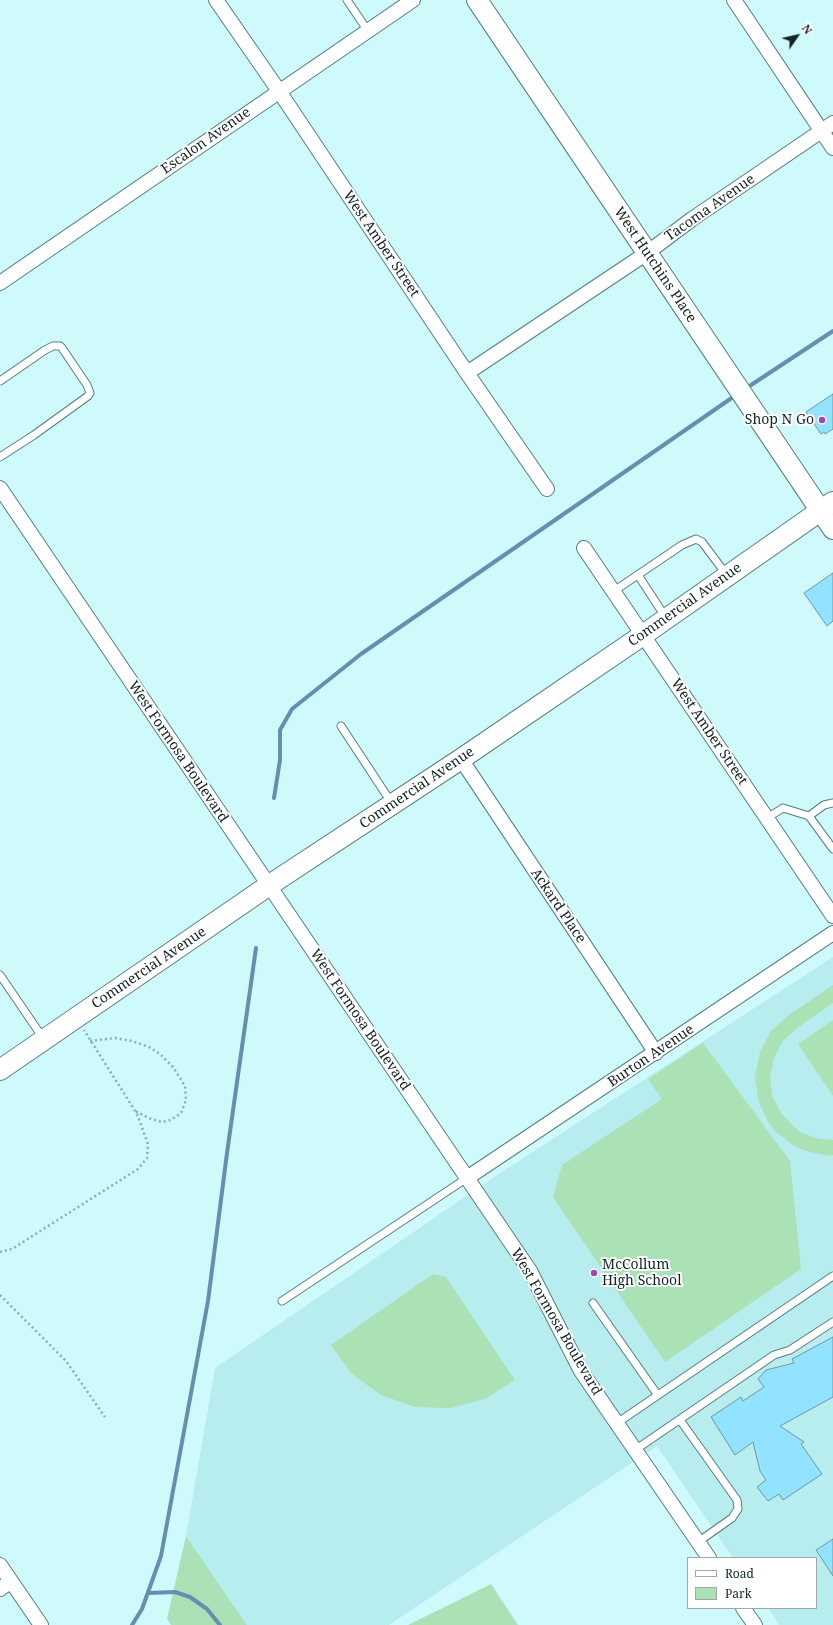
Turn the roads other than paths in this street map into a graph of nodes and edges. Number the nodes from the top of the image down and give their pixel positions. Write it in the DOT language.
graph roads {
  1 [pos="216,0"];
  2 [pos="347,0"];
  3 [pos="413,0"];
  4 [pos="477,0"];
  5 [pos="734,0"];
  6 [pos="368,31"];
  7 [pos="279,91"];
  8 [pos="827,127"];
  9 [pos="833,148"];
  10 [pos="647,253"];
  11 [pos="0,283"];
  12 [pos="466,373"];
  13 [pos="0,381"];
  14 [pos="0,457"];
  15 [pos="0,488"];
  16 [pos="547,489"];
  17 [pos="827,507"];
  18 [pos="833,529"];
  19 [pos="584,548"];
  20 [pos="638,575"];
  21 [pos="727,576"];
  22 [pos="614,591"];
  23 [pos="666,619"];
  24 [pos="643,635"];
  25 [pos="341,726"];
  26 [pos="461,759"];
  27 [pos="392,804"];
  28 [pos="833,804"];
  29 [pos="809,816"];
  30 [pos="767,818"];
  31 [pos="833,849"];
  32 [pos="268,886"];
  33 [pos="833,916"];
  34 [pos="833,933"];
  35 [pos="0,976"];
  36 [pos="44,1040"];
  37 [pos="656,1053"];
  38 [pos="0,1070"];
  39 [pos="467,1178"];
  40 [pos="833,1277"];
  41 [pos="282,1301"];
  42 [pos="593,1303"];
  43 [pos="833,1322"];
  44 [pos="657,1394"];
  45 [pos="680,1420"];
  46 [pos="617,1423"];
  47 [pos="635,1450"];
  48 [pos="698,1542"];
  49 [pos="708,1557"];
  50 [pos="0,1564"];
  51 [pos="6,1585"];
  52 [pos="744,1609"];
  53 [pos="41,1625"];
  54 [pos="755,1625"];
  1 -- 7 [label="street, West Amber Street"];
  2 -- 6 [label="lane"];
  3 -- 6 [label="street, Escalon Avenue"];
  4 -- 10 [label="street, West Hutchins Place"];
  5 -- 8 [label="street"];
  6 -- 7 [label="street, Escalon Avenue"];
  7 -- 11 [label="street, Escalon Avenue"];
  7 -- 12 [label="street, West Amber Street"];
  8 -- 9 [label="street"];
  8 -- 10 [label="street, Tacoma Avenue"];
  10 -- 12 [label="street, Tacoma Avenue"];
  10 -- 17 [label="street, West Hutchins Place"];
  12 -- 16 [label="street, West Amber Street"];
  13 -- 14 [label="lane"];
  15 -- 32 [label="street, West Formosa Boulevard"];
  17 -- 18 [label="street, West Hutchins Place"];
  17 -- 21 [label="street, Commercial Avenue"];
  19 -- 22 [label="street, West Amber Street"];
  20 -- 21 [label="lane"];
  20 -- 22 [label="lane"];
  20 -- 23 [label="lane"];
  21 -- 23 [label="street, Commercial Avenue"];
  22 -- 24 [label="street, West Amber Street"];
  23 -- 24 [label="street, Commercial Avenue"];
  24 -- 26 [label="street, Commercial Avenue"];
  24 -- 30 [label="street, West Amber Street"];
  25 -- 27 [label="lane"];
  26 -- 27 [label="street, Commercial Avenue"];
  26 -- 37 [label="street, Ackard Place"];
  27 -- 32 [label="street, Commercial Avenue"];
  28 -- 29 [label="lane"];
  29 -- 30 [label="lane"];
  29 -- 31 [label="lane"];
  30 -- 33 [label="street, West Amber Street"];
  32 -- 36 [label="street, Commercial Avenue"];
  32 -- 39 [label="street, West Formosa Boulevard"];
  34 -- 37 [label="street, Burton Avenue"];
  35 -- 36 [label="lane"];
  36 -- 38 [label="street, Commercial Avenue"];
  37 -- 39 [label="street, Burton Avenue"];
  39 -- 41 [label="lane"];
  39 -- 46 [label="street, West Formosa Boulevard"];
  40 -- 44 [label="lane"];
  42 -- 44 [label="lane"];
  43 -- 45 [label="lane"];
  44 -- 46 [label="lane"];
  45 -- 47 [label="lane"];
  45 -- 48 [label="lane"];
  46 -- 47 [label="street, West Formosa Boulevard"];
  47 -- 48 [label="street, West Formosa Boulevard"];
  48 -- 49 [label="street, West Formosa Boulevard"];
  50 -- 51 [label="street"];
  51 -- 53 [label="street"];
  52 -- 54 [label="street"];
}
